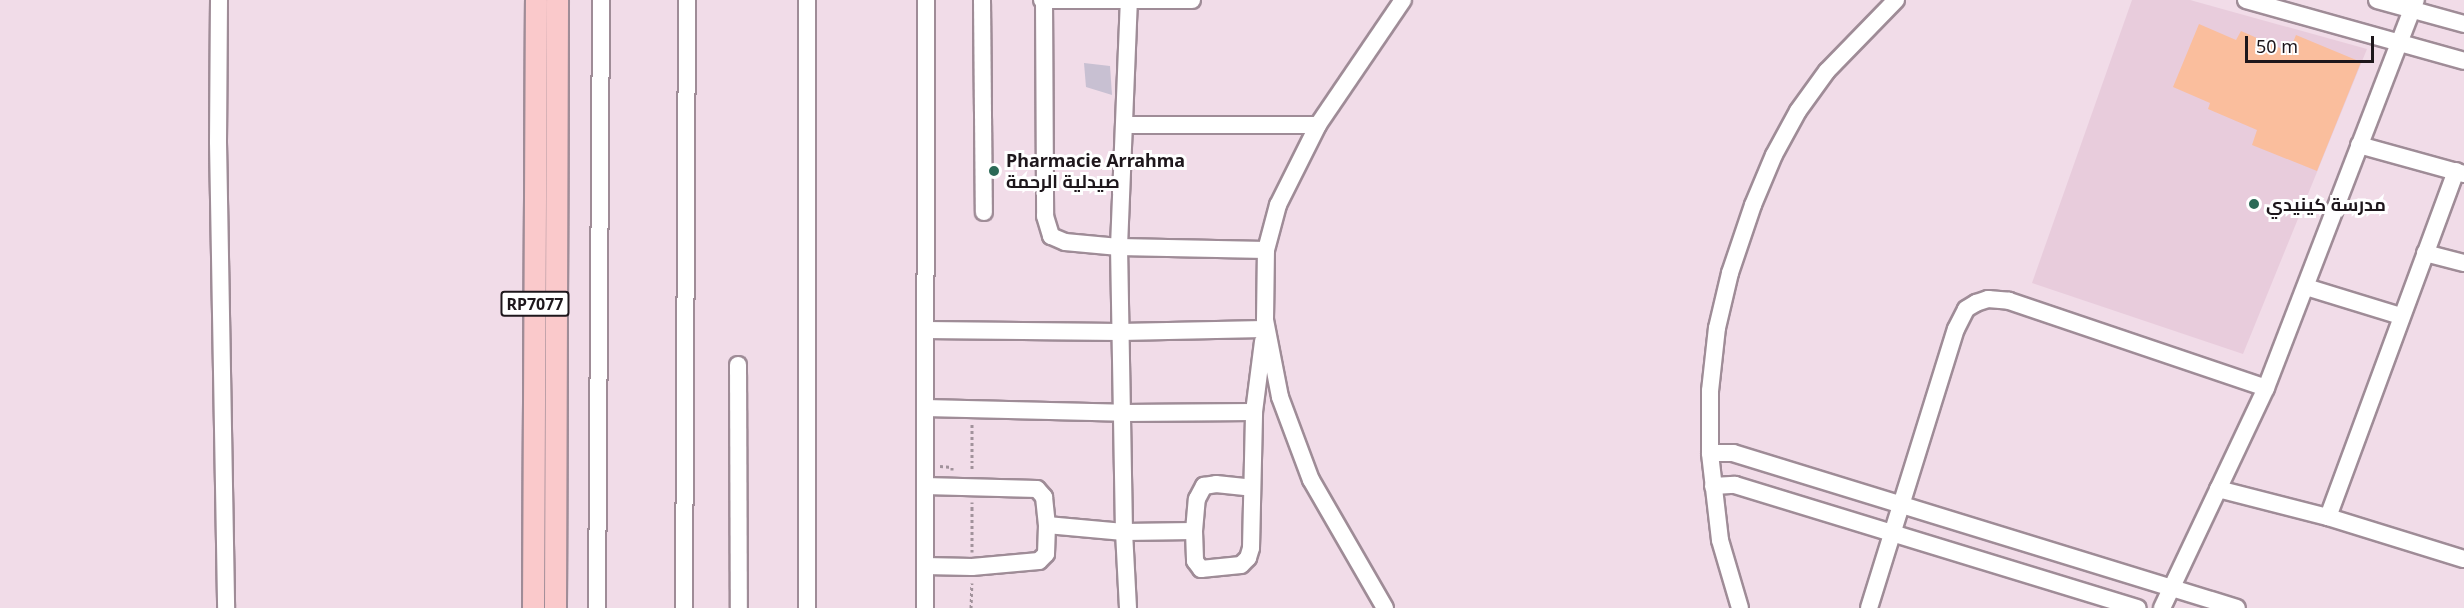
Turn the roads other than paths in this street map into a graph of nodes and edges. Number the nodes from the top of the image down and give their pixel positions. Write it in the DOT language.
graph roads {
  1 [pos="219,0"];
  2 [pos="536,0"];
  3 [pos="557,0"];
  4 [pos="601,0"];
  5 [pos="687,0"];
  6 [pos="807,0"];
  7 [pos="926,0"];
  8 [pos="982,0"];
  9 [pos="1043,0"];
  10 [pos="1128,0"];
  11 [pos="1192,0"];
  12 [pos="1403,0"];
  13 [pos="1896,0"];
  14 [pos="2246,0"];
  15 [pos="2377,0"];
  16 [pos="2414,5"];
  17 [pos="2464,24"];
  18 [pos="2400,44"];
  19 [pos="2464,61"];
  20 [pos="1125,125"];
  21 [pos="1318,125"];
  22 [pos="2359,145"];
  23 [pos="2460,173"];
  24 [pos="984,212"];
  25 [pos="1119,247"];
  26 [pos="1266,250"];
  27 [pos="2425,253"];
  28 [pos="2464,263"];
  29 [pos="2306,287"];
  30 [pos="2401,316"];
  31 [pos="1265,324"];
  32 [pos="925,330"];
  33 [pos="1120,332"];
  34 [pos="738,365"];
  35 [pos="2266,388"];
  36 [pos="925,408"];
  37 [pos="1254,412"];
  38 [pos="1123,413"];
  39 [pos="1710,453"];
  40 [pos="925,486"];
  41 [pos="1713,486"];
  42 [pos="1252,488"];
  43 [pos="2218,489"];
  44 [pos="1902,505"];
  45 [pos="2328,517"];
  46 [pos="1047,525"];
  47 [pos="1194,531"];
  48 [pos="1124,532"];
  49 [pos="1893,533"];
  50 [pos="2464,559"];
  51 [pos="925,566"];
  52 [pos="2171,588"];
  53 [pos="226,608"];
  54 [pos="533,608"];
  55 [pos="555,608"];
  56 [pos="597,608"];
  57 [pos="684,608"];
  58 [pos="739,608"];
  59 [pos="807,608"];
  60 [pos="925,608"];
  61 [pos="1128,608"];
  62 [pos="1385,608"];
  63 [pos="1740,608"];
  64 [pos="1869,608"];
  65 [pos="2138,608"];
  66 [pos="2162,608"];
  67 [pos="2237,608"];
  1 -- 53 [label="street"];
  2 -- 54 [label="main road, RP7077"];
  3 -- 55 [label="main road, RP7077"];
  4 -- 56 [label="street"];
  5 -- 57 [label="street"];
  6 -- 59 [label="street"];
  7 -- 32 [label="street"];
  8 -- 24 [label="street"];
  9 -- 10 [label="street"];
  9 -- 25 [label="street"];
  10 -- 11 [label="street"];
  10 -- 20 [label="street"];
  12 -- 21 [label="street"];
  13 -- 39 [label="street"];
  14 -- 18 [label="street"];
  15 -- 16 [label="street"];
  16 -- 17 [label="street"];
  16 -- 18 [label="street"];
  18 -- 19 [label="street"];
  18 -- 22 [label="street"];
  20 -- 21 [label="street"];
  20 -- 25 [label="street"];
  21 -- 26 [label="street"];
  22 -- 23 [label="street"];
  22 -- 29 [label="street"];
  23 -- 27 [label="street"];
  25 -- 26 [label="street"];
  25 -- 33 [label="street"];
  26 -- 31 [label="street"];
  27 -- 28 [label="street"];
  27 -- 30 [label="street"];
  29 -- 30 [label="street"];
  29 -- 35 [label="street"];
  30 -- 45 [label="street"];
  31 -- 33 [label="street"];
  31 -- 37 [label="street"];
  31 -- 62 [label="street"];
  32 -- 33 [label="street"];
  32 -- 36 [label="street"];
  33 -- 38 [label="street"];
  34 -- 58 [label="street"];
  35 -- 43 [label="street"];
  35 -- 44 [label="street"];
  36 -- 38 [label="street"];
  36 -- 40 [label="street"];
  37 -- 38 [label="street"];
  37 -- 42 [label="street"];
  38 -- 48 [label="street"];
  39 -- 41 [label="street"];
  39 -- 44 [label="street"];
  40 -- 46 [label="street"];
  40 -- 51 [label="street"];
  41 -- 49 [label="street"];
  41 -- 63 [label="street"];
  42 -- 47 [label="street"];
  42 -- 47 [label="street"];
  43 -- 45 [label="street"];
  43 -- 52 [label="street"];
  44 -- 49 [label="street"];
  44 -- 52 [label="street"];
  45 -- 50 [label="street"];
  46 -- 48 [label="street"];
  46 -- 51 [label="street"];
  47 -- 48 [label="street"];
  48 -- 61 [label="street"];
  49 -- 64 [label="street"];
  49 -- 65 [label="street"];
  51 -- 60 [label="street"];
  52 -- 66 [label="street"];
  52 -- 67 [label="street"];
}
